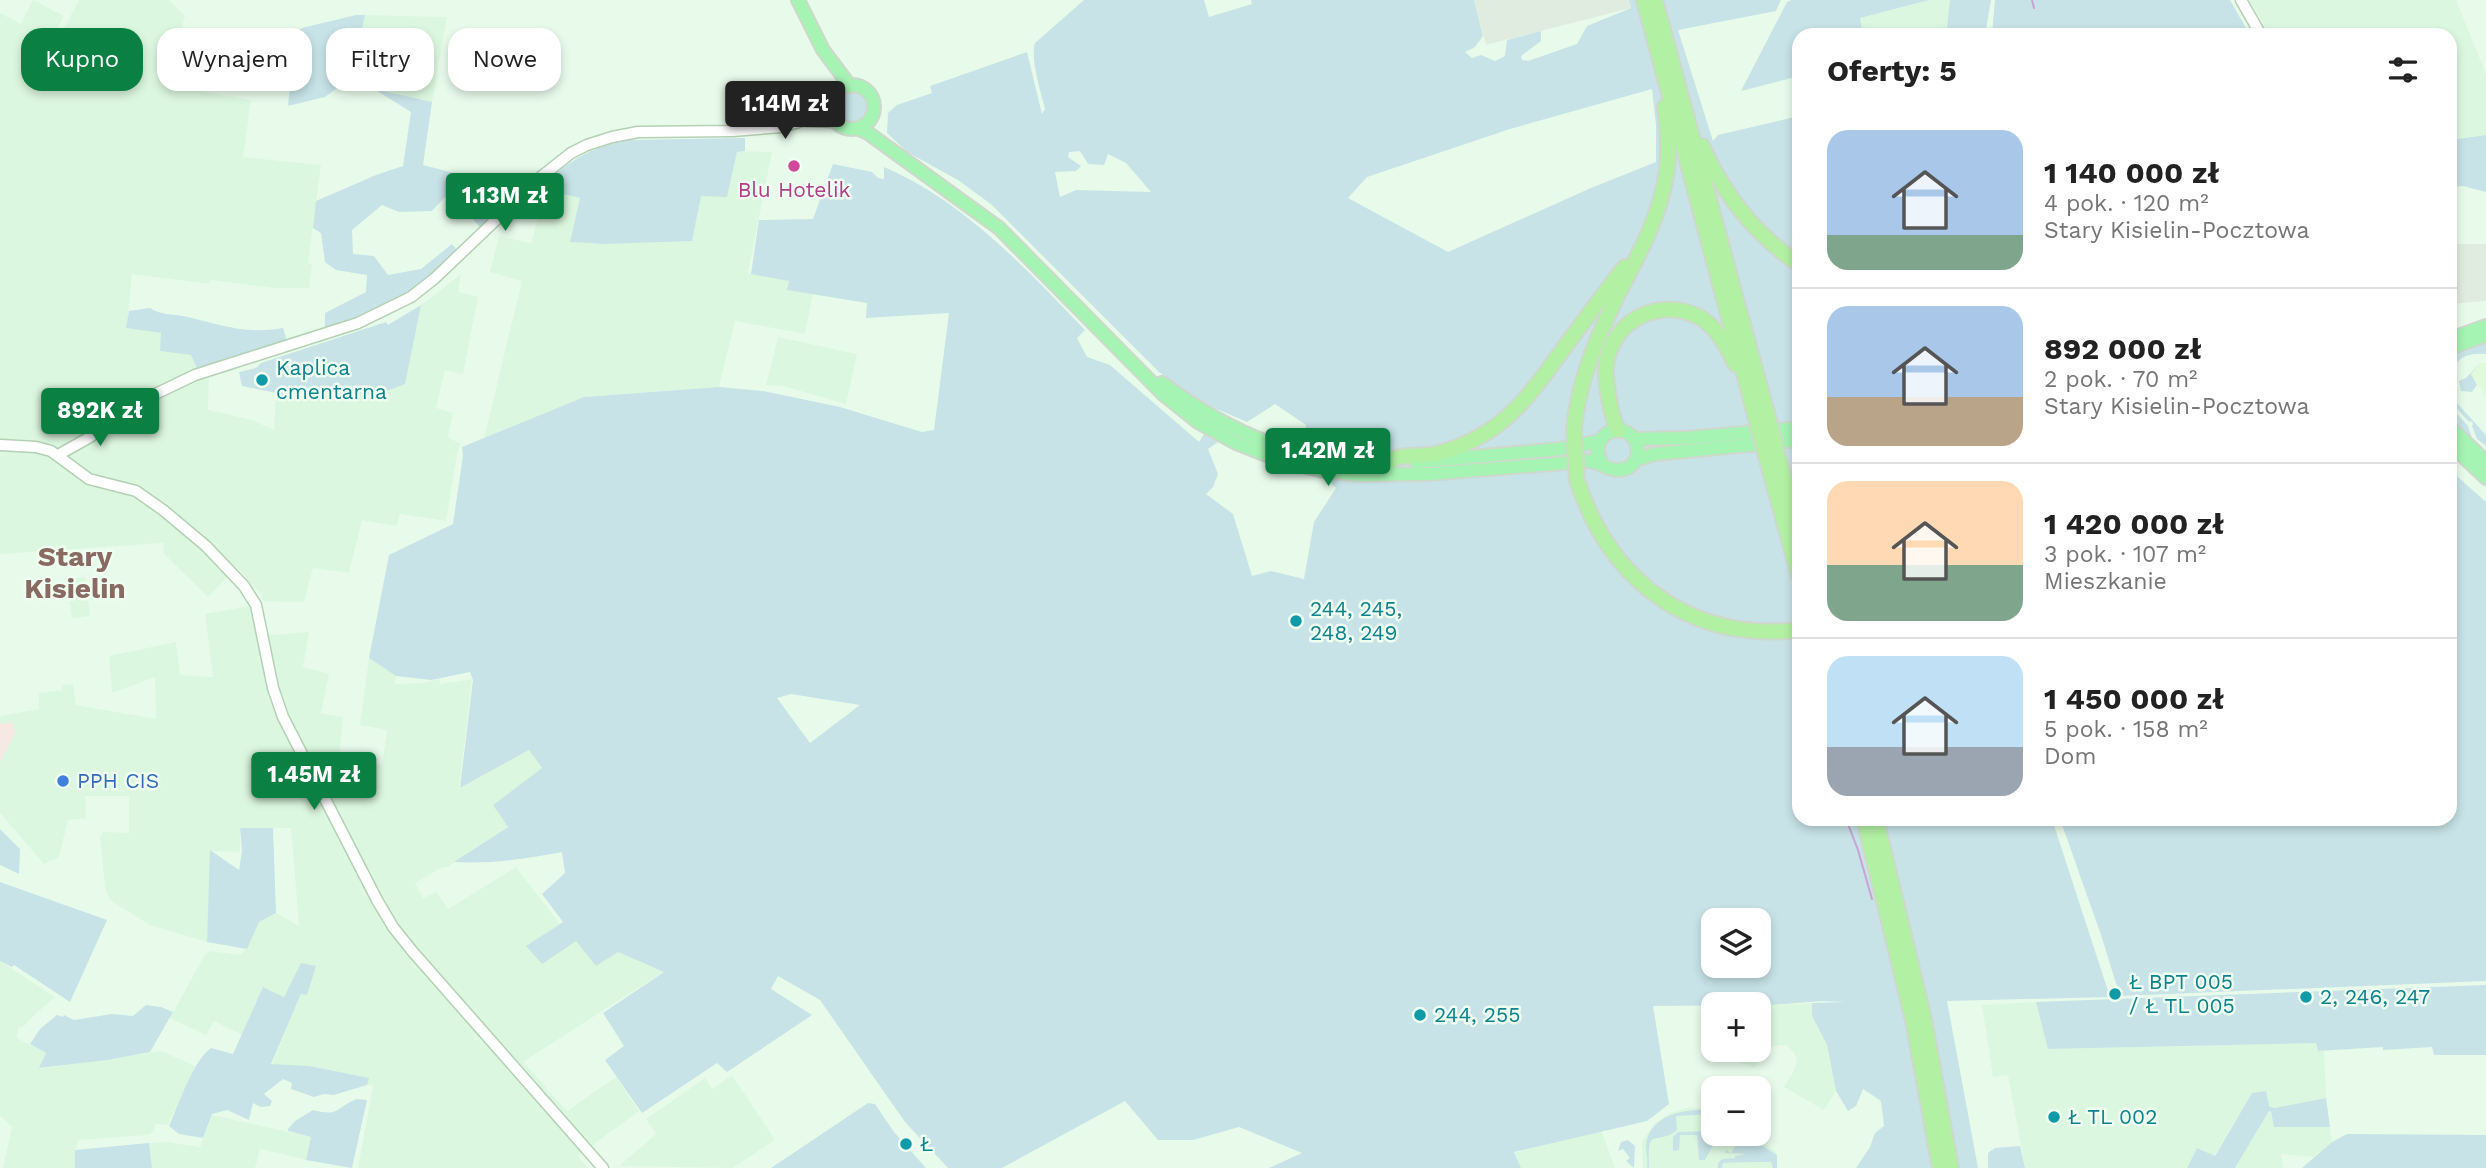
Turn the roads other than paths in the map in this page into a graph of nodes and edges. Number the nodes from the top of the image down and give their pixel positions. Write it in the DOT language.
graph roads {
  1 [pos="798,0"];
  2 [pos="1644,0"];
  3 [pos="1656,0"];
  4 [pos="2241,0"];
  5 [pos="2257,28"];
  6 [pos="823,50"];
  7 [pos="1659,56"];
  8 [pos="850,86"];
  9 [pos="833,98"];
  10 [pos="1684,106"];
  11 [pos="871,119"];
  12 [pos="799,122"];
  13 [pos="837,122"];
  14 [pos="857,128"];
  15 [pos="886,147"];
  16 [pos="1650,227"];
  17 [pos="1792,259"];
  18 [pos="2486,326"];
  19 [pos="2486,335"];
  20 [pos="2457,336"];
  21 [pos="1114,343"];
  22 [pos="2457,345"];
  23 [pos="1761,414"];
  24 [pos="1792,429"];
  25 [pos="1618,430"];
  26 [pos="2457,434"];
  27 [pos="1634,439"];
  28 [pos="1599,441"];
  29 [pos="1792,441"];
  30 [pos="0,445"];
  31 [pos="2457,451"];
  32 [pos="58,455"];
  33 [pos="1635,460"];
  34 [pos="1773,460"];
  35 [pos="2486,462"];
  36 [pos="1602,463"];
  37 [pos="1384,464"];
  38 [pos="2486,478"];
  39 [pos="1792,513"];
  40 [pos="1792,545"];
  41 [pos="1792,630"];
  42 [pos="1866,826"];
  43 [pos="1878,826"];
  44 [pos="603,1168"];
  45 [pos="1940,1168"];
  46 [pos="1951,1168"];
  1 -- 6 [label="main road"];
  2 -- 7 [label="highway"];
  3 -- 10 [label="highway"];
  4 -- 5 [label="street"];
  6 -- 8 [label="main road"];
  6 -- 9 [label="main road"];
  7 -- 16 [label="highway"];
  7 -- 23 [label="highway"];
  8 -- 9 [label="main road"];
  8 -- 11 [label="main road"];
  9 -- 12 [label="street"];
  9 -- 13 [label="main road"];
  10 -- 17 [label="highway"];
  10 -- 23 [label="highway"];
  11 -- 14 [label="main road"];
  11 -- 15 [label="main road"];
  12 -- 13 [label="street"];
  12 -- 32 [label="street"];
  13 -- 14 [label="main road"];
  14 -- 15 [label="main road"];
  15 -- 21 [label="main road"];
  16 -- 37 [label="highway"];
  16 -- 41 [label="highway, bridge"];
  18 -- 20 [label="main road"];
  19 -- 22 [label="main road"];
  21 -- 36 [label="main road"];
  21 -- 37 [label="main road"];
  23 -- 25 [label="highway"];
  23 -- 34 [label="highway, bridge"];
  24 -- 27 [label="main road"];
  25 -- 27 [label="main road"];
  25 -- 28 [label="main road"];
  26 -- 35 [label="main road"];
  27 -- 33 [label="main road"];
  28 -- 36 [label="main road"];
  28 -- 37 [label="main road"];
  29 -- 33 [label="main road"];
  30 -- 32 [label="street"];
  31 -- 38 [label="main road"];
  32 -- 44 [label="street"];
  33 -- 36 [label="main road"];
  34 -- 39 [label="highway"];
  34 -- 40 [label="highway"];
  42 -- 45 [label="highway"];
  43 -- 46 [label="highway"];
}
